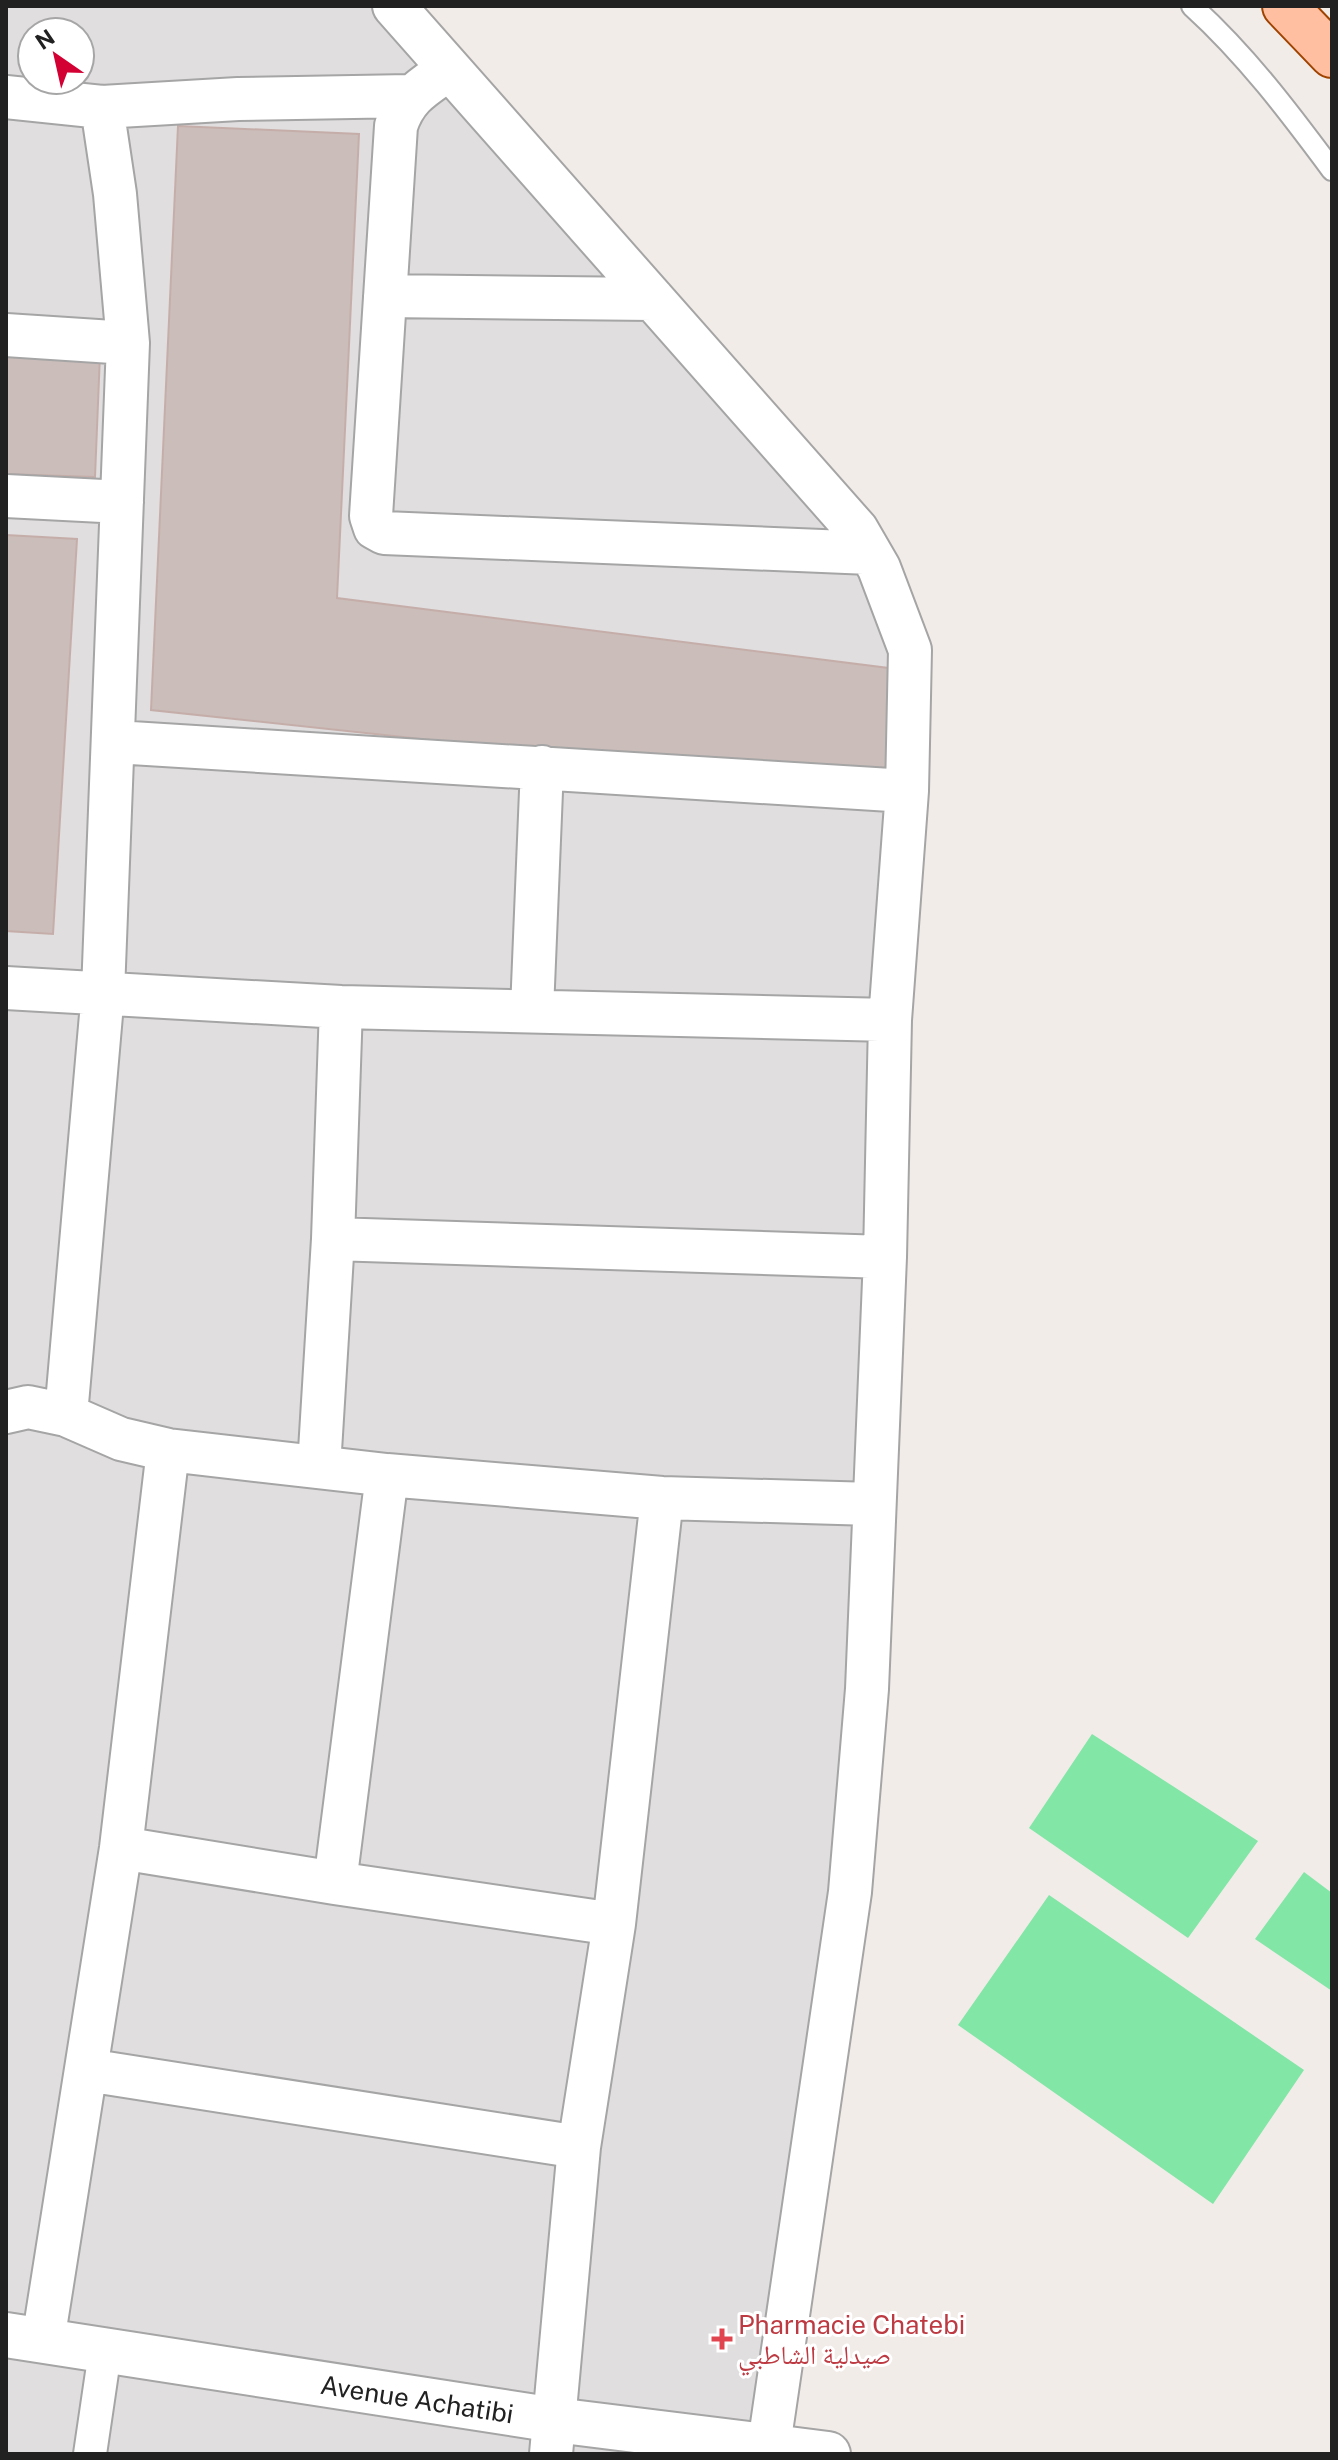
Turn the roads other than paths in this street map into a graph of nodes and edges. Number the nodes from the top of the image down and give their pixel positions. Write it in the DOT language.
graph roads {
  1 [pos="394,6"];
  2 [pos="1192,6"];
  3 [pos="1285,6"];
  4 [pos="1332,55"];
  5 [pos="449,69"];
  6 [pos="410,96"];
  7 [pos="6,97"];
  8 [pos="102,107"];
  9 [pos="1332,170"];
  10 [pos="385,296"];
  11 [pos="653,299"];
  12 [pos="6,335"];
  13 [pos="128,343"];
  14 [pos="6,496"];
  15 [pos="122,502"];
  16 [pos="870,553"];
  17 [pos="115,742"];
  18 [pos="542,767"];
  19 [pos="907,791"];
  20 [pos="6,988"];
  21 [pos="103,992"];
  22 [pos="341,1007"];
  23 [pos="532,1010"];
  24 [pos="890,1020"];
  25 [pos="333,1239"];
  26 [pos="885,1257"];
  27 [pos="27,1405"];
  28 [pos="168,1450"];
  29 [pos="319,1467"];
  30 [pos="387,1475"];
  31 [pos="662,1498"];
  32 [pos="873,1504"];
  33 [pos="121,1848"];
  34 [pos="335,1883"];
  35 [pos="614,1924"];
  36 [pos="87,2070"];
  37 [pos="579,2147"];
  38 [pos="24,2338"];
  39 [pos="105,2352"];
  40 [pos="553,2437"];
  41 [pos="769,2445"];
  42 [pos="90,2454"];
  43 [pos="828,2454"];
  1 -- 5 [label="street"];
  2 -- 9 [label="lane"];
  3 -- 4 [label="main road"];
  5 -- 6 [label="street"];
  5 -- 11 [label="street"];
  6 -- 8 [label="street"];
  6 -- 10 [label="street"];
  7 -- 8 [label="street"];
  8 -- 13 [label="street"];
  10 -- 11 [label="street"];
  10 -- 16 [label="street"];
  11 -- 16 [label="street"];
  12 -- 13 [label="street"];
  13 -- 15 [label="street"];
  14 -- 15 [label="street"];
  15 -- 17 [label="street"];
  16 -- 19 [label="street"];
  17 -- 18 [label="street"];
  17 -- 21 [label="street"];
  18 -- 19 [label="street"];
  18 -- 23 [label="street"];
  19 -- 24 [label="street"];
  20 -- 21 [label="street"];
  21 -- 22 [label="street"];
  21 -- 27 [label="street"];
  22 -- 23 [label="street"];
  22 -- 25 [label="street"];
  23 -- 24 [label="street"];
  24 -- 26 [label="street"];
  25 -- 26 [label="street"];
  25 -- 29 [label="street"];
  26 -- 32 [label="street"];
  27 -- 28 [label="street"];
  28 -- 29 [label="street"];
  28 -- 33 [label="street"];
  29 -- 30 [label="street"];
  30 -- 31 [label="street"];
  30 -- 34 [label="street"];
  31 -- 32 [label="street"];
  31 -- 35 [label="street"];
  32 -- 41 [label="street"];
  33 -- 34 [label="street"];
  33 -- 36 [label="street"];
  34 -- 35 [label="street"];
  35 -- 37 [label="street"];
  36 -- 37 [label="street"];
  36 -- 38 [label="street"];
  37 -- 40 [label="street"];
  38 -- 39 [label="street, Avenue Achatibi"];
  39 -- 40 [label="street, Avenue Achatibi"];
  39 -- 42 [label="street"];
  40 -- 41 [label="street, Avenue Achatibi"];
  41 -- 43 [label="street, Avenue Achatibi"];
}
